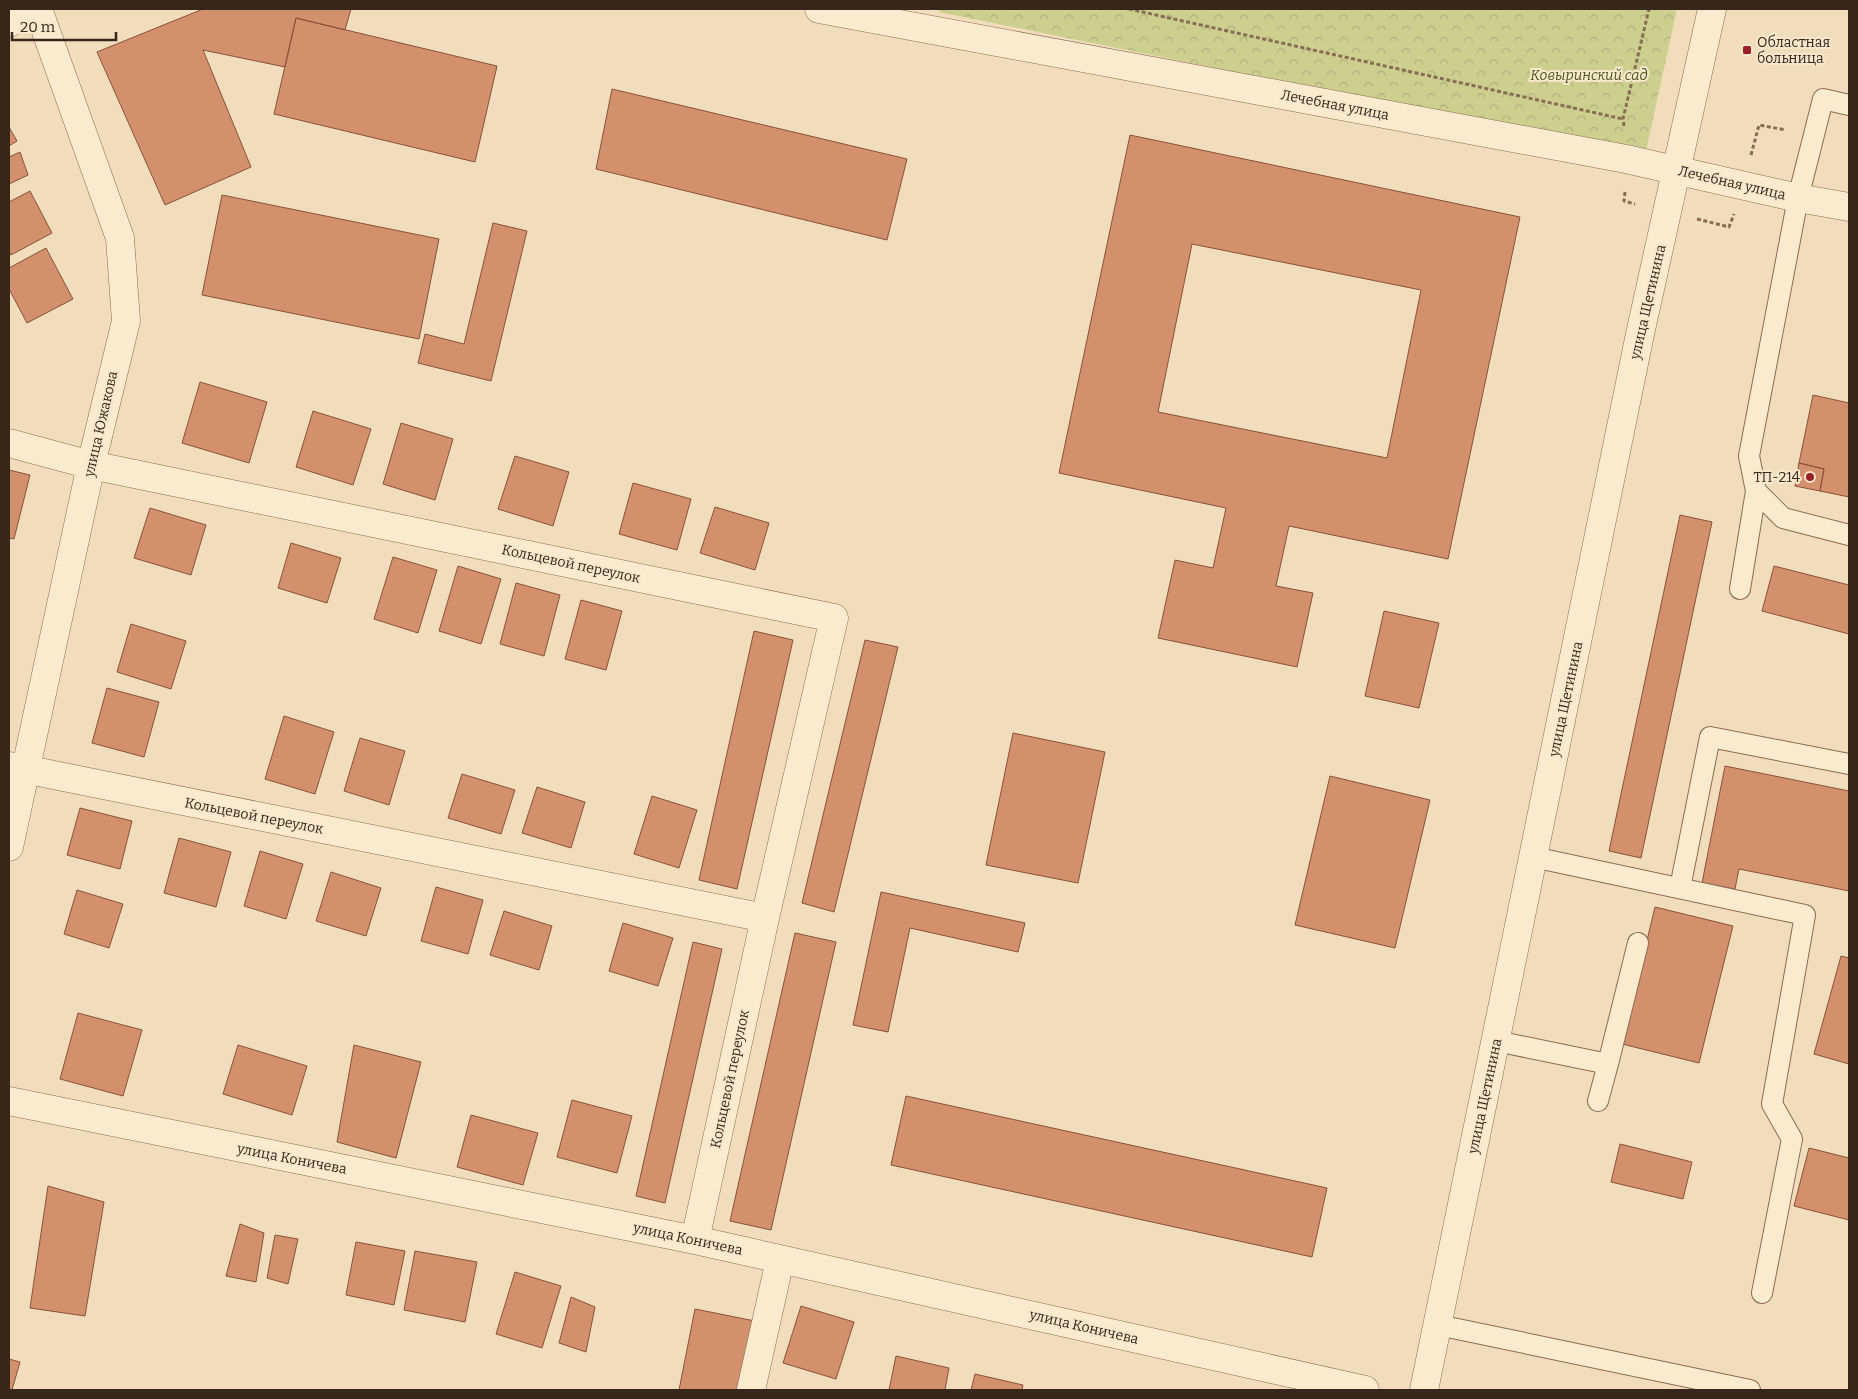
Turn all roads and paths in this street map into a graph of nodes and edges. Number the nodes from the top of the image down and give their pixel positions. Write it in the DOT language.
graph roads {
  1 [pos="37,9"];
  2 [pos="819,9"];
  3 [pos="1129,9"];
  4 [pos="1712,9"];
  5 [pos="9,23"];
  6 [pos="1849,105"];
  7 [pos="1623,119"];
  8 [pos="1675,170"];
  9 [pos="1798,198"];
  10 [pos="1849,207"];
  11 [pos="9,443"];
  12 [pos="90,465"];
  13 [pos="1756,491"];
  14 [pos="1849,535"];
  15 [pos="1740,589"];
  16 [pos="1849,764"];
  17 [pos="17,768"];
  18 [pos="9,847"];
  19 [pos="1533,857"];
  20 [pos="1680,888"];
  21 [pos="764,918"];
  22 [pos="1638,943"];
  23 [pos="1496,1041"];
  24 [pos="1608,1064"];
  25 [pos="1598,1101"];
  26 [pos="9,1102"];
  27 [pos="694,1240"];
  28 [pos="780,1260"];
  29 [pos="1762,1293"];
  30 [pos="1438,1325"];
  31 [pos="1682,1383"];
  32 [pos="751,1390"];
  33 [pos="1365,1390"];
  34 [pos="1424,1390"];
  35 [pos="1750,1390"];
  1 -- 5 [label="street"];
  1 -- 12 [label="street, улица Южакова"];
  2 -- 8 [label="street, Лечебная улица"];
  3 -- 7 [label="path"];
  4 -- 8 [label="street, улица Щетинина"];
  6 -- 9 [label="lane"];
  8 -- 9 [label="street, Лечебная улица"];
  8 -- 19 [label="street, улица Щетинина"];
  9 -- 10 [label="street, Лечебная улица"];
  9 -- 13 [label="lane"];
  11 -- 12 [label="street, Кольцевой переулок"];
  12 -- 17 [label="street, улица Южакова"];
  12 -- 21 [label="street, Кольцевой переулок"];
  13 -- 14 [label="lane"];
  13 -- 15 [label="lane"];
  16 -- 20 [label="lane"];
  17 -- 18 [label="street, улица Южакова"];
  17 -- 21 [label="street, Кольцевой переулок"];
  19 -- 20 [label="lane"];
  19 -- 23 [label="street, улица Щетинина"];
  20 -- 29 [label="lane"];
  21 -- 27 [label="street, Кольцевой переулок"];
  22 -- 24 [label="lane"];
  23 -- 24 [label="lane"];
  23 -- 30 [label="street, улица Щетинина"];
  24 -- 25 [label="lane"];
  26 -- 27 [label="street, улица Коничева"];
  27 -- 28 [label="street, улица Коничева"];
  28 -- 32 [label="street"];
  28 -- 33 [label="street, улица Коничева"];
  30 -- 31 [label="lane"];
  30 -- 34 [label="street, улица Щетинина"];
  31 -- 35 [label="lane"];
}
